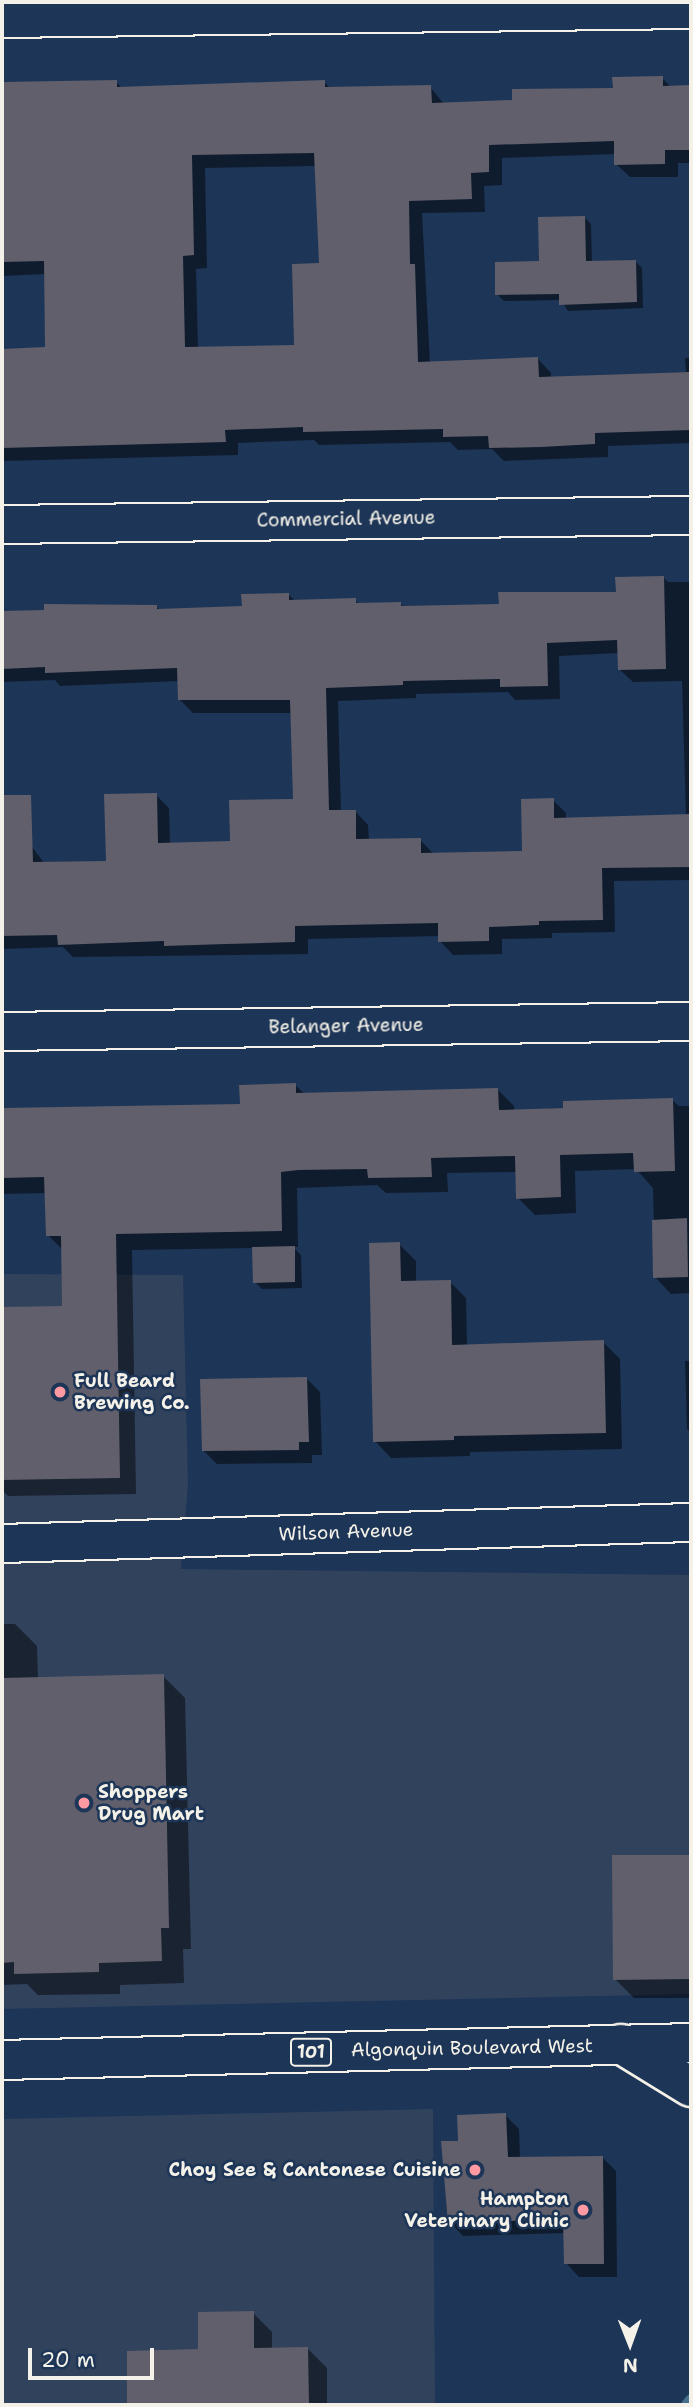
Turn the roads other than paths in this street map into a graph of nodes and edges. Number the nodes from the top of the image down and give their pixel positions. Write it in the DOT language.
graph roads {
  1 [pos="691,9"];
  2 [pos="2,18"];
  3 [pos="691,515"];
  4 [pos="2,524"];
  5 [pos="691,1021"];
  6 [pos="2,1031"];
  7 [pos="691,1522"];
  8 [pos="2,1543"];
  9 [pos="691,2043"];
  10 [pos="621,2045"];
  11 [pos="2,2060"];
  12 [pos="691,2087"];
  1 -- 2 [label="street"];
  3 -- 4 [label="street, Commercial Avenue"];
  5 -- 6 [label="street, Belanger Avenue"];
  7 -- 8 [label="street, Wilson Avenue"];
  9 -- 10 [label="main road, Algonquin Boulevard West / 101"];
  10 -- 11 [label="main road, Algonquin Boulevard West / 101"];
  10 -- 12 [label="main road"];
}
